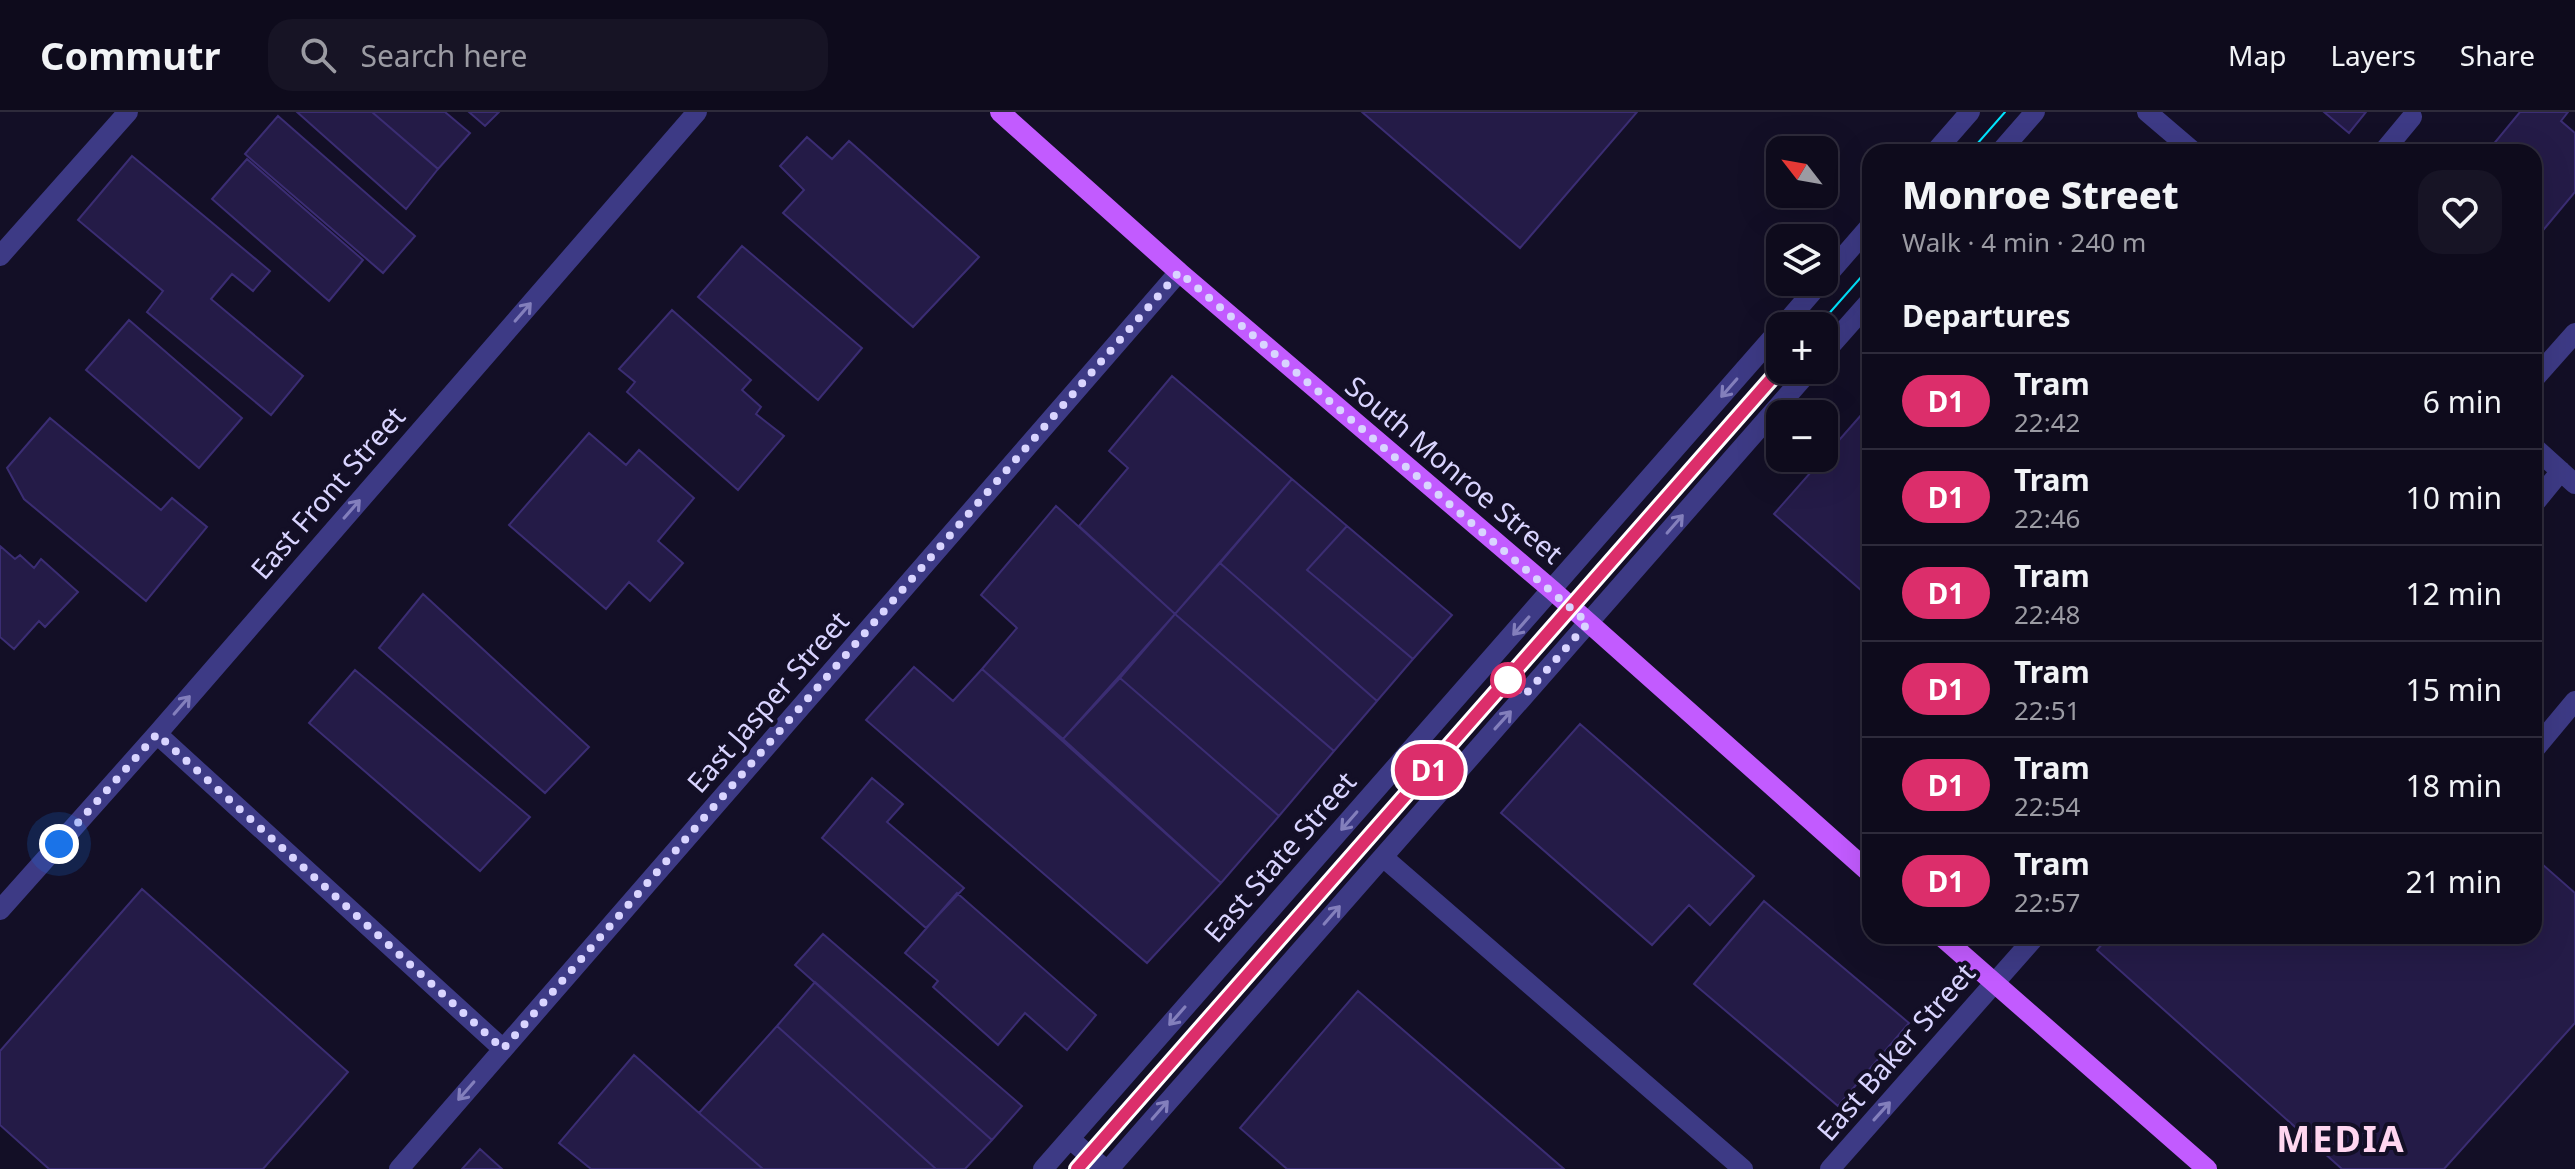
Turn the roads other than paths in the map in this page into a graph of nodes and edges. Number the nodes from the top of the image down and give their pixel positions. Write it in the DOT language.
graph roads {
  1 [pos="128,112"];
  2 [pos="697,112"];
  3 [pos="1000,112"];
  4 [pos="1970,112"];
  5 [pos="2035,112"];
  6 [pos="2147,112"];
  7 [pos="2412,117"];
  8 [pos="1942,144"];
  9 [pos="2007,144"];
  10 [pos="2183,144"];
  11 [pos="2390,144"];
  12 [pos="1862,235"];
  13 [pos="0,256"];
  14 [pos="1838,263"];
  15 [pos="1179,272"];
  16 [pos="1809,296"];
  17 [pos="1862,310"];
  18 [pos="1795,312"];
  19 [pos="2575,333"];
  20 [pos="1838,337"];
  21 [pos="1766,345"];
  22 [pos="2542,370"];
  23 [pos="1798,384"];
  24 [pos="2542,454"];
  25 [pos="2568,478"];
  26 [pos="2542,498"];
  27 [pos="1552,590"];
  28 [pos="1588,623"];
  29 [pos="2575,701"];
  30 [pos="157,734"];
  31 [pos="2542,740"];
  32 [pos="1383,857"];
  33 [pos="1862,866"];
  34 [pos="0,910"];
  35 [pos="1950,944"];
  36 [pos="2029,944"];
  37 [pos="1995,984"];
  38 [pos="503,1049"];
  39 [pos="1070,1139"];
  40 [pos="399,1169"];
  41 [pos="1043,1169"];
  42 [pos="1107,1169"];
  43 [pos="1743,1169"];
  44 [pos="1830,1169"];
  45 [pos="2207,1169"];
  1 -- 13 [label="street"];
  30 -- 2 [label="street, East Front Street, one-way"];
  3 -- 15 [label="main road, South Monroe Street"];
  4 -- 8 [label="street"];
  5 -- 9 [label="street"];
  6 -- 10 [label="street"];
  7 -- 11 [label="street"];
  12 -- 14 [label="street, East State Street"];
  15 -- 27 [label="main road, South Monroe Street"];
  15 -- 38 [label="street, East Jasper Street"];
  16 -- 18 [label="street, East State Street"];
  17 -- 20 [label="street"];
  19 -- 22 [label="street"];
  21 -- 27 [label="street, East State Street, one-way"];
  28 -- 23 [label="street, one-way"];
  24 -- 25 [label="street"];
  25 -- 26 [label="street"];
  27 -- 28 [label="main road, South Monroe Street"];
  27 -- 39 [label="street, East State Street, one-way"];
  32 -- 28 [label="street, one-way"];
  28 -- 33 [label="main road, South Monroe Street"];
  29 -- 31 [label="street"];
  30 -- 34 [label="street, East Front Street"];
  30 -- 38 [label="street"];
  42 -- 32 [label="street, one-way"];
  32 -- 43 [label="street"];
  35 -- 37 [label="main road"];
  36 -- 37 [label="street, East Baker Street"];
  44 -- 37 [label="street, East Baker Street, one-way"];
  37 -- 45 [label="main road"];
  38 -- 40 [label="street, East Jasper Street, one-way"];
  39 -- 41 [label="street, East State Street"];
  39 -- 42 [label="street"];
}
